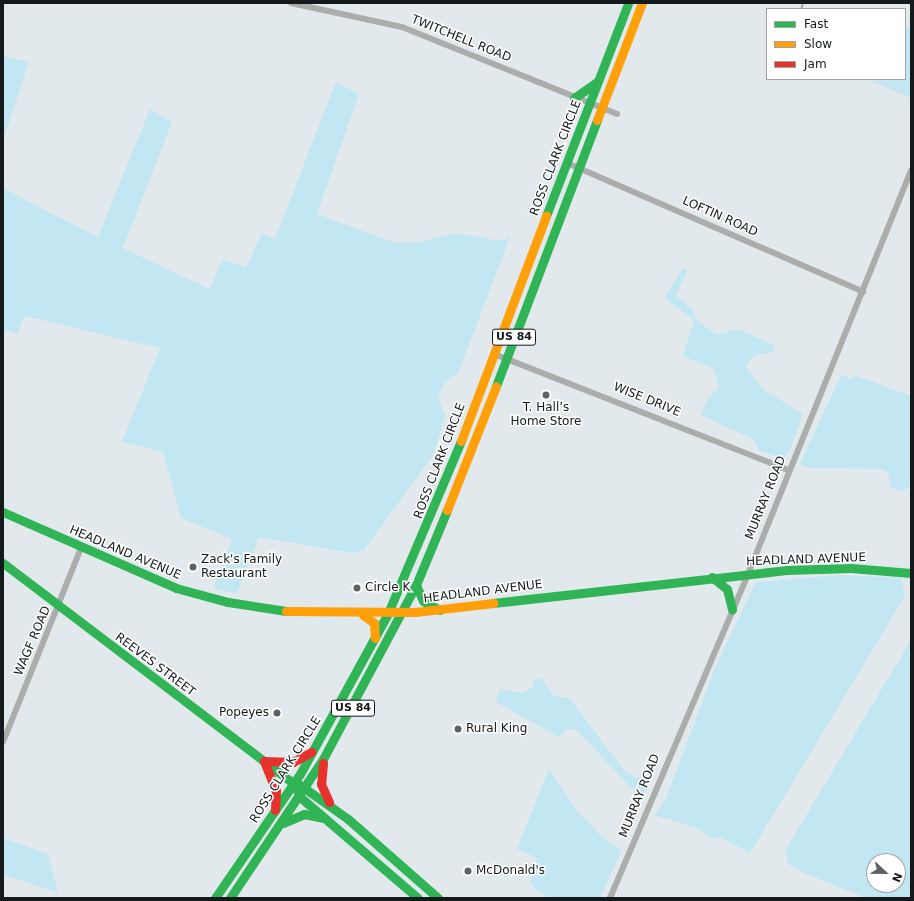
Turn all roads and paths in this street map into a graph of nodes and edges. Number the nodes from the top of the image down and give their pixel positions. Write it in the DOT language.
graph roads {
  1 [pos="292,3"];
  2 [pos="628,3"];
  3 [pos="642,3"];
  4 [pos="598,80"];
  5 [pos="574,98"];
  6 [pos="589,104"];
  7 [pos="601,108"];
  8 [pos="617,114"];
  9 [pos="567,163"];
  10 [pos="578,168"];
  11 [pos="911,171"];
  12 [pos="908,186"];
  13 [pos="863,292"];
  14 [pos="494,354"];
  15 [pos="506,358"];
  16 [pos="789,470"];
  17 [pos="3,512"];
  18 [pos="81,548"];
  19 [pos="3,563"];
  20 [pos="911,573"];
  21 [pos="748,574"];
  22 [pos="712,578"];
  23 [pos="416,584"];
  24 [pos="60,607"];
  25 [pos="732,609"];
  26 [pos="440,610"];
  27 [pos="402,612"];
  28 [pos="388,613"];
  29 [pos="363,615"];
  30 [pos="375,640"];
  31 [pos="3,742"];
  32 [pos="315,749"];
  33 [pos="323,759"];
  34 [pos="264,761"];
  35 [pos="294,784"];
  36 [pos="306,786"];
  37 [pos="300,796"];
  38 [pos="330,805"];
  39 [pos="275,812"];
  40 [pos="331,821"];
  41 [pos="282,823"];
  42 [pos="215,898"];
  43 [pos="230,898"];
  44 [pos="418,898"];
  45 [pos="438,898"];
  46 [pos="611,898"];
  1 -- 5 [label="street, TWITCHELL ROAD"];
  2 -- 4 [label="main road, ROSS CLARK CIRCLE / US 84"];
  3 -- 7 [label="main road, ROSS CLARK CIRCLE / US 84"];
  4 -- 5 [label="main road"];
  4 -- 6 [label="main road, ROSS CLARK CIRCLE / US 84"];
  5 -- 6 [label="street, TWITCHELL ROAD"];
  6 -- 7 [label="street, TWITCHELL ROAD"];
  6 -- 9 [label="main road, ROSS CLARK CIRCLE / US 84"];
  7 -- 8 [label="street, TWITCHELL ROAD"];
  7 -- 10 [label="main road, ROSS CLARK CIRCLE / US 84"];
  9 -- 10 [label="street, LOFTIN ROAD"];
  9 -- 14 [label="main road, ROSS CLARK CIRCLE / US 84"];
  10 -- 13 [label="street, LOFTIN ROAD"];
  10 -- 15 [label="main road, ROSS CLARK CIRCLE / US 84"];
  11 -- 12 [label="street, MURRAY ROAD"];
  12 -- 13 [label="street, MURRAY ROAD"];
  13 -- 16 [label="street, MURRAY ROAD"];
  14 -- 15 [label="street, WISE DRIVE"];
  14 -- 28 [label="main road, ROSS CLARK CIRCLE / US 84"];
  15 -- 16 [label="street, WISE DRIVE"];
  15 -- 23 [label="main road, ROSS CLARK CIRCLE / US 84"];
  16 -- 21 [label="street, MURRAY ROAD"];
  17 -- 18 [label="main road, HEADLAND AVENUE"];
  18 -- 24 [label="street, WAGF ROAD"];
  18 -- 29 [label="main road, HEADLAND AVENUE"];
  19 -- 24 [label="main road, REEVES STREET"];
  20 -- 21 [label="main road, HEADLAND AVENUE"];
  21 -- 22 [label="main road, HEADLAND AVENUE"];
  21 -- 25 [label="street, MURRAY ROAD"];
  22 -- 25 [label="main road"];
  22 -- 26 [label="main road, HEADLAND AVENUE"];
  23 -- 26 [label="main road"];
  23 -- 27 [label="main road, ROSS CLARK CIRCLE / US 84"];
  24 -- 31 [label="street, WAGF ROAD"];
  24 -- 34 [label="main road, REEVES STREET"];
  25 -- 46 [label="street, MURRAY ROAD"];
  26 -- 27 [label="main road, HEADLAND AVENUE"];
  27 -- 28 [label="main road, HEADLAND AVENUE"];
  27 -- 33 [label="main road, ROSS CLARK CIRCLE / US 84"];
  28 -- 29 [label="main road, HEADLAND AVENUE"];
  28 -- 30 [label="main road, ROSS CLARK CIRCLE / US 84"];
  29 -- 30 [label="main road"];
  30 -- 32 [label="main road, ROSS CLARK CIRCLE / US 84"];
  32 -- 34 [label="main road"];
  32 -- 35 [label="main road, ROSS CLARK CIRCLE / US 84"];
  33 -- 36 [label="main road, ROSS CLARK CIRCLE / US 84"];
  33 -- 38 [label="main road"];
  34 -- 35 [label="main road, REEVES STREET"];
  34 -- 39 [label="main road"];
  35 -- 36 [label="main road, REEVES STREET"];
  35 -- 37 [label="main road, REEVES STREET"];
  35 -- 39 [label="main road, ROSS CLARK CIRCLE / US 84"];
  36 -- 37 [label="main road, ROSS CLARK CIRCLE / US 84"];
  36 -- 38 [label="main road, REEVES STREET"];
  37 -- 40 [label="main road, REEVES STREET"];
  37 -- 41 [label="main road, ROSS CLARK CIRCLE / US 84"];
  38 -- 45 [label="main road, REEVES STREET"];
  39 -- 42 [label="main road, ROSS CLARK CIRCLE / US 84"];
  40 -- 41 [label="main road"];
  40 -- 44 [label="main road, REEVES STREET"];
  41 -- 43 [label="main road, ROSS CLARK CIRCLE / US 84"];
}
